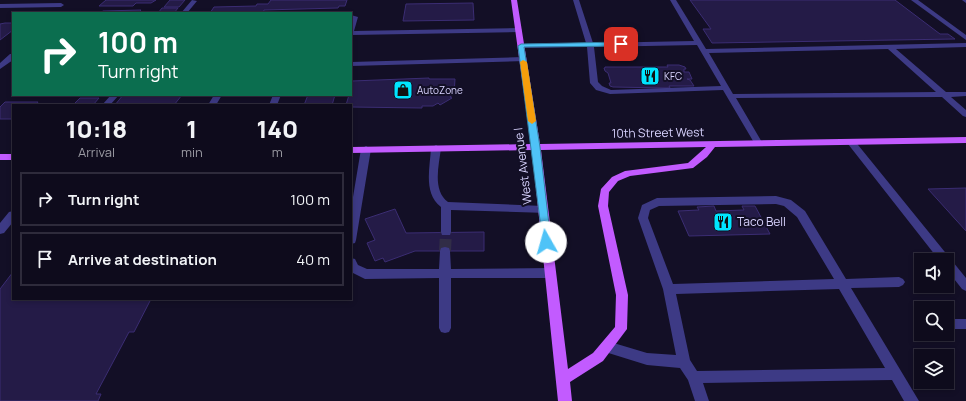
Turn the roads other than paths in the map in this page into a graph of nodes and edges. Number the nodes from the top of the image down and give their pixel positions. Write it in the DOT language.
graph roads {
  1 [pos="514,0"];
  2 [pos="576,0"];
  3 [pos="674,0"];
  4 [pos="914,0"];
  5 [pos="194,1"];
  6 [pos="62,3"];
  7 [pos="0,6"];
  8 [pos="58,12"];
  9 [pos="185,12"];
  10 [pos="519,30"];
  11 [pos="352,33"];
  12 [pos="966,38"];
  13 [pos="590,45"];
  14 [pos="966,45"];
  15 [pos="521,46"];
  16 [pos="889,46"];
  17 [pos="701,47"];
  18 [pos="12,57"];
  19 [pos="523,59"];
  20 [pos="1,64"];
  21 [pos="352,64"];
  22 [pos="726,88"];
  23 [pos="966,94"];
  24 [pos="944,95"];
  25 [pos="114,96"];
  26 [pos="731,96"];
  27 [pos="107,104"];
  28 [pos="966,114"];
  29 [pos="966,140"];
  30 [pos="851,142"];
  31 [pos="713,144"];
  32 [pos="759,144"];
  33 [pos="536,147"];
  34 [pos="436,148"];
  35 [pos="352,150"];
  36 [pos="366,150"];
  37 [pos="12,156"];
  38 [pos="0,157"];
  39 [pos="446,206"];
  40 [pos="543,210"];
  41 [pos="12,216"];
  42 [pos="0,230"];
  43 [pos="446,232"];
  44 [pos="352,234"];
  45 [pos="445,251"];
  46 [pos="939,253"];
  47 [pos="352,264"];
  48 [pos="954,271"];
  49 [pos="445,273"];
  50 [pos="550,273"];
  51 [pos="899,282"];
  52 [pos="842,284"];
  53 [pos="966,286"];
  54 [pos="669,289"];
  55 [pos="954,324"];
  56 [pos="966,324"];
  57 [pos="445,328"];
  58 [pos="607,347"];
  59 [pos="684,362"];
  60 [pos="896,374"];
  61 [pos="694,376"];
  62 [pos="563,379"];
  63 [pos="566,401"];
  64 [pos="702,401"];
  65 [pos="912,401"];
  1 -- 10 [label="main road, West Avenue I"];
  2 -- 13 [label="street"];
  3 -- 17 [label="street"];
  4 -- 12 [label="street"];
  5 -- 9 [label="street"];
  6 -- 7 [label="street"];
  6 -- 8 [label="street"];
  10 -- 11 [label="street"];
  10 -- 15 [label="main road, West Avenue I"];
  13 -- 15 [label="street"];
  13 -- 17 [label="street"];
  13 -- 22 [label="street"];
  14 -- 16 [label="street"];
  15 -- 19 [label="main road, West Avenue I"];
  16 -- 17 [label="street"];
  16 -- 24 [label="street"];
  17 -- 22 [label="street"];
  18 -- 20 [label="street"];
  19 -- 21 [label="street"];
  19 -- 33 [label="main road, West Avenue I"];
  22 -- 26 [label="street"];
  23 -- 24 [label="street"];
  24 -- 26 [label="street"];
  24 -- 28 [label="street"];
  25 -- 27 [label="street"];
  26 -- 32 [label="street"];
  29 -- 30 [label="main road, 10th Street West"];
  30 -- 32 [label="main road, 10th Street West"];
  30 -- 46 [label="street"];
  31 -- 32 [label="main road, 10th Street West"];
  31 -- 33 [label="main road, 10th Street West"];
  31 -- 58 [label="main road"];
  33 -- 34 [label="main road, 10th Street West"];
  33 -- 40 [label="main road, West Avenue I"];
  34 -- 36 [label="main road, 10th Street West"];
  34 -- 39 [label="street"];
  35 -- 36 [label="main road, 10th Street West"];
  36 -- 44 [label="street"];
  37 -- 38 [label="main road"];
  39 -- 40 [label="street"];
  39 -- 43 [label="street"];
  40 -- 50 [label="main road, West Avenue I"];
  41 -- 42 [label="street"];
  45 -- 49 [label="street"];
  47 -- 49 [label="street"];
  48 -- 53 [label="street"];
  49 -- 50 [label="street"];
  49 -- 57 [label="street"];
  50 -- 62 [label="main road, West Avenue I"];
  51 -- 52 [label="street"];
  52 -- 54 [label="street"];
  52 -- 54 [label="street"];
  52 -- 60 [label="street"];
  54 -- 59 [label="street"];
  55 -- 56 [label="street"];
  58 -- 59 [label="street"];
  58 -- 62 [label="main road"];
  59 -- 61 [label="street"];
  60 -- 61 [label="street"];
  60 -- 65 [label="street"];
  61 -- 64 [label="street"];
  62 -- 63 [label="main road, West Avenue I"];
}
